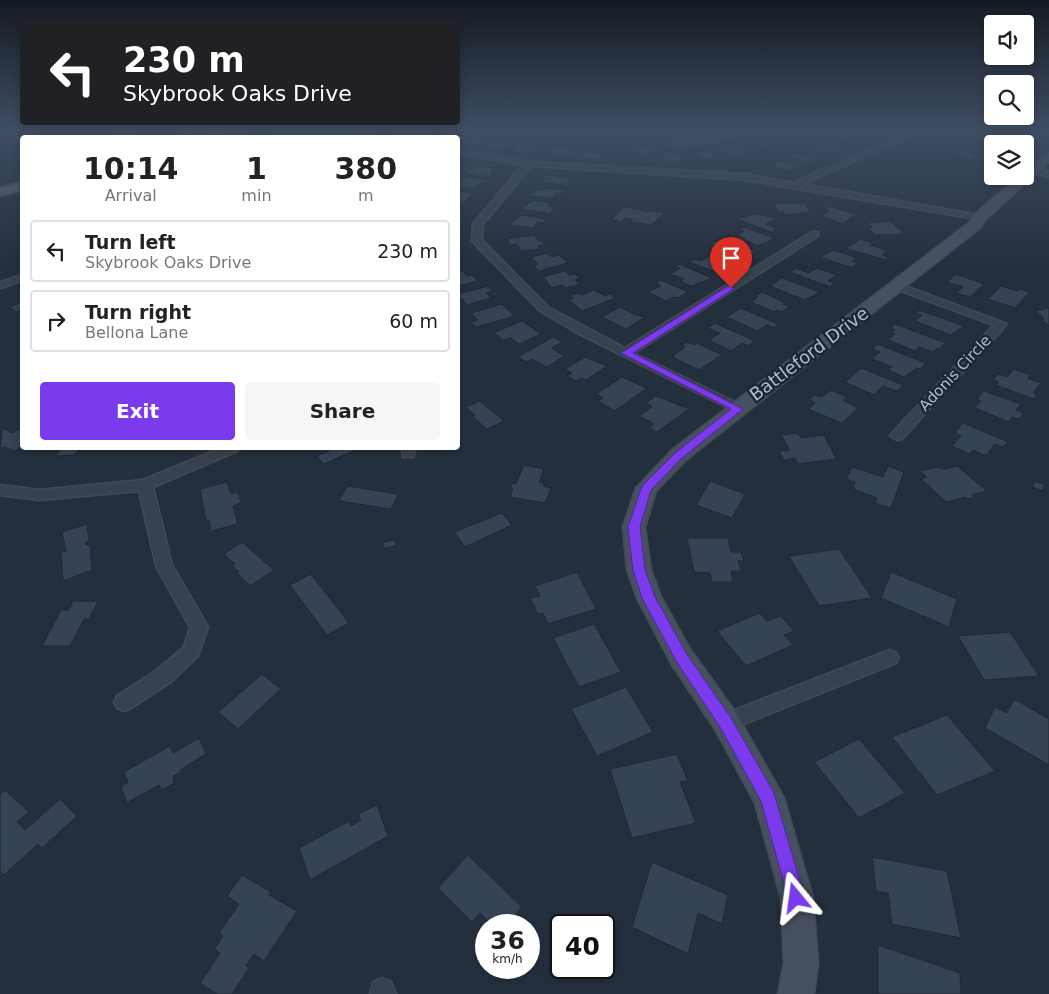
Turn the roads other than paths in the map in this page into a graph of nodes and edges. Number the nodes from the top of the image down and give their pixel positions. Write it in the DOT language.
graph roads {
  1 [pos="520,173"];
  2 [pos="698,173"];
  3 [pos="820,173"];
  4 [pos="20,179"];
  5 [pos="0,184"];
  6 [pos="794,185"];
  7 [pos="1016,185"];
  8 [pos="20,187"];
  9 [pos="0,192"];
  10 [pos="979,218"];
  11 [pos="815,234"];
  12 [pos="20,279"];
  13 [pos="0,285"];
  14 [pos="898,286"];
  15 [pos="626,353"];
  16 [pos="738,409"];
  17 [pos="897,436"];
  18 [pos="228,450"];
  19 [pos="145,485"];
  20 [pos="0,490"];
  21 [pos="890,658"];
  22 [pos="124,702"];
  23 [pos="726,722"];
  24 [pos="796,994"];
  1 -- 15 [label="street"];
  2 -- 6 [label="street"];
  3 -- 6 [label="street"];
  4 -- 5 [label="main road"];
  6 -- 10 [label="street"];
  7 -- 10 [label="street, Battleford Drive"];
  8 -- 9 [label="main road"];
  10 -- 14 [label="street, Battleford Drive"];
  11 -- 15 [label="street"];
  12 -- 13 [label="street"];
  14 -- 16 [label="street, Battleford Drive"];
  14 -- 17 [label="street, Adonis Circle"];
  15 -- 16 [label="street"];
  16 -- 23 [label="street, Battleford Drive"];
  18 -- 19 [label="street"];
  19 -- 20 [label="street"];
  19 -- 22 [label="street"];
  21 -- 23 [label="street"];
  23 -- 24 [label="street, Battleford Drive"];
}
